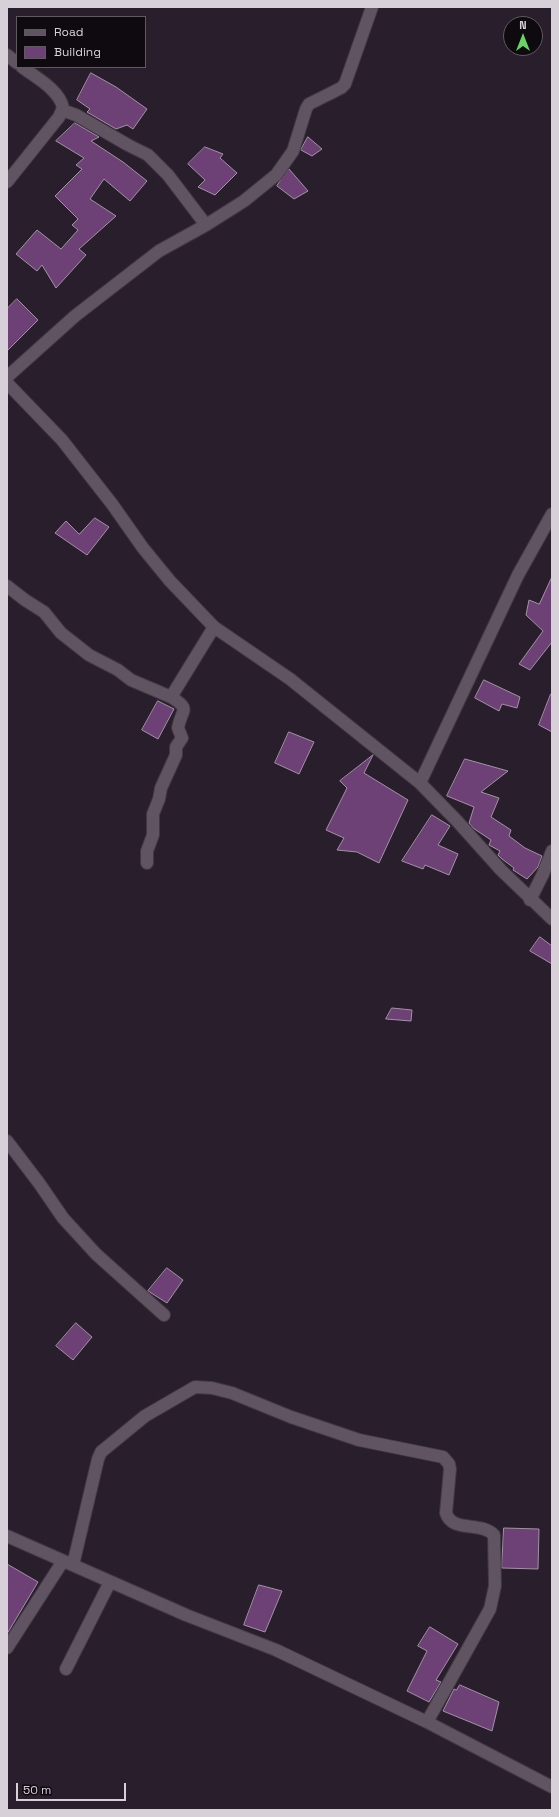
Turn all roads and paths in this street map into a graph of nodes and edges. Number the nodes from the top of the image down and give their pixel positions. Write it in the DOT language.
graph roads {
  1 [pos="372,7"];
  2 [pos="7,55"];
  3 [pos="16,62"];
  4 [pos="23,68"];
  5 [pos="62,110"];
  6 [pos="7,182"];
  7 [pos="206,225"];
  8 [pos="7,377"];
  9 [pos="7,383"];
  10 [pos="552,514"];
  11 [pos="7,586"];
  12 [pos="214,627"];
  13 [pos="171,698"];
  14 [pos="420,783"];
  15 [pos="552,851"];
  16 [pos="147,863"];
  17 [pos="530,900"];
  18 [pos="552,919"];
  19 [pos="7,1142"];
  20 [pos="164,1315"];
  21 [pos="7,1536"];
  22 [pos="68,1563"];
  23 [pos="110,1582"];
  24 [pos="7,1648"];
  25 [pos="66,1669"];
  26 [pos="427,1722"];
  27 [pos="552,1787"];
  1 -- 7 [label="street"];
  2 -- 3 [label="street"];
  4 -- 5 [label="street"];
  5 -- 6 [label="street"];
  5 -- 7 [label="street"];
  7 -- 8 [label="street"];
  9 -- 12 [label="street"];
  10 -- 14 [label="street"];
  11 -- 13 [label="street"];
  12 -- 13 [label="street"];
  12 -- 14 [label="street"];
  13 -- 16 [label="street"];
  14 -- 17 [label="street"];
  15 -- 17 [label="street"];
  17 -- 18 [label="street"];
  19 -- 20 [label="street"];
  21 -- 22 [label="street"];
  22 -- 23 [label="street"];
  22 -- 24 [label="street"];
  22 -- 26 [label="street"];
  23 -- 25 [label="street"];
  23 -- 26 [label="street"];
  26 -- 27 [label="street"];
}
